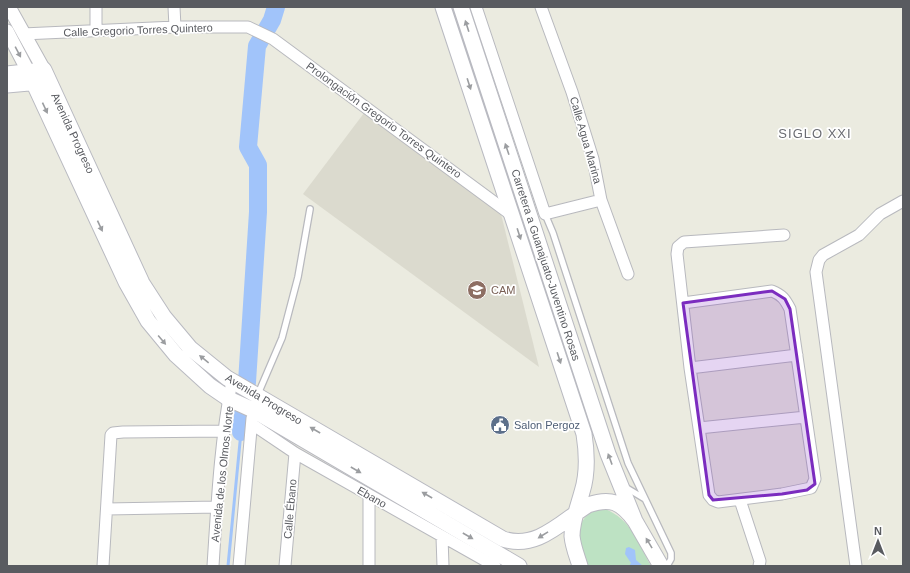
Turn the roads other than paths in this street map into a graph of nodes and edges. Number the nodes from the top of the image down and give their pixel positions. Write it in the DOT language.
graph roads {
  1 [pos="9,7"];
  2 [pos="96,7"];
  3 [pos="174,7"];
  4 [pos="443,7"];
  5 [pos="461,7"];
  6 [pos="476,7"];
  7 [pos="541,7"];
  8 [pos="175,28"];
  9 [pos="252,28"];
  10 [pos="96,30"];
  11 [pos="7,31"];
  12 [pos="23,34"];
  13 [pos="7,74"];
  14 [pos="46,75"];
  15 [pos="31,78"];
  16 [pos="7,86"];
  17 [pos="601,200"];
  18 [pos="903,201"];
  19 [pos="310,209"];
  20 [pos="545,214"];
  21 [pos="513,216"];
  22 [pos="784,235"];
  23 [pos="628,274"];
  24 [pos="683,303"];
  25 [pos="797,355"];
  26 [pos="690,368"];
  27 [pos="234,382"];
  28 [pos="230,399"];
  29 [pos="253,406"];
  30 [pos="806,416"];
  31 [pos="699,428"];
  32 [pos="224,431"];
  33 [pos="295,453"];
  34 [pos="618,482"];
  35 [pos="369,495"];
  36 [pos="646,499"];
  37 [pos="740,500"];
  38 [pos="217,507"];
  39 [pos="107,509"];
  40 [pos="452,509"];
  41 [pos="575,513"];
  42 [pos="635,521"];
  43 [pos="443,529"];
  44 [pos="103,566"];
  45 [pos="214,566"];
  46 [pos="239,566"];
  47 [pos="284,566"];
  48 [pos="369,566"];
  49 [pos="443,566"];
  50 [pos="495,566"];
  51 [pos="520,566"];
  52 [pos="580,566"];
  53 [pos="661,566"];
  54 [pos="667,566"];
  55 [pos="760,566"];
  56 [pos="856,566"];
  1 -- 12 [label="street, Avenida Progreso"];
  2 -- 10 [label="street"];
  3 -- 8 [label="street"];
  4 -- 21 [label="main road, Carretera a Guanajuato-Juventino Rosas, one-way"];
  34 -- 5 [label="main road, Carretera a Guanajuato-Juventino Rosas, one-way"];
  6 -- 20 [label="street"];
  7 -- 17 [label="street, Calle Agua Marina"];
  8 -- 9 [label="street, Calle Gregorio Torres Quintero"];
  8 -- 10 [label="street, Calle Gregorio Torres Quintero"];
  9 -- 21 [label="street, Prolongación Gregorio Torres Quintero"];
  10 -- 12 [label="street, Calle Gregorio Torres Quintero"];
  11 -- 15 [label="street, Avenida Progreso, one-way"];
  12 -- 14 [label="street, Avenida Progreso"];
  13 -- 15 [label="main road"];
  14 -- 15 [label="main road"];
  27 -- 14 [label="main road, Avenida Progreso, one-way"];
  15 -- 16 [label="main road"];
  15 -- 28 [label="main road, Avenida Progreso, one-way"];
  17 -- 20 [label="street"];
  17 -- 23 [label="street, Calle Agua Marina"];
  18 -- 56 [label="street"];
  19 -- 29 [label="lane"];
  20 -- 36 [label="lane"];
  21 -- 41 [label="main road, Carretera a Guanajuato-Juventino Rosas, one-way"];
  22 -- 24 [label="street"];
  24 -- 25 [label="street"];
  24 -- 26 [label="street"];
  25 -- 26 [label="street"];
  25 -- 30 [label="street"];
  26 -- 31 [label="street"];
  27 -- 28 [label="street, Avenida de los Olmos Norte"];
  27 -- 29 [label="main road, Avenida Progreso"];
  28 -- 29 [label="main road, Avenida Progreso"];
  28 -- 32 [label="street, Avenida de los Olmos Norte"];
  29 -- 33 [label="street, Ebano"];
  40 -- 29 [label="main road, Avenida Progreso, one-way"];
  29 -- 43 [label="main road, Avenida Progreso, one-way"];
  29 -- 46 [label="street"];
  30 -- 31 [label="street"];
  30 -- 37 [label="street"];
  31 -- 37 [label="street"];
  32 -- 38 [label="street, Avenida de los Olmos Norte"];
  32 -- 39 [label="street"];
  33 -- 35 [label="street, Ebano"];
  33 -- 47 [label="street, Calle Ébano"];
  34 -- 36 [label="lane"];
  34 -- 42 [label="main road, Carretera a Guanajuato-Juventino Rosas"];
  35 -- 43 [label="street, Ebano"];
  35 -- 48 [label="street"];
  36 -- 54 [label="lane"];
  37 -- 55 [label="street"];
  38 -- 39 [label="street"];
  38 -- 45 [label="street, Avenida de los Olmos Norte"];
  39 -- 44 [label="street"];
  41 -- 40 [label="main road, Avenida Progreso, one-way"];
  40 -- 43 [label="main road"];
  41 -- 42 [label="main road, Avenida Progreso"];
  41 -- 52 [label="main road, Carretera a Guanajuato-Juventino Rosas"];
  53 -- 42 [label="main road, one-way"];
  43 -- 49 [label="street"];
  43 -- 50 [label="street, Ebano"];
  43 -- 51 [label="main road, Avenida Progreso, one-way"];
}
